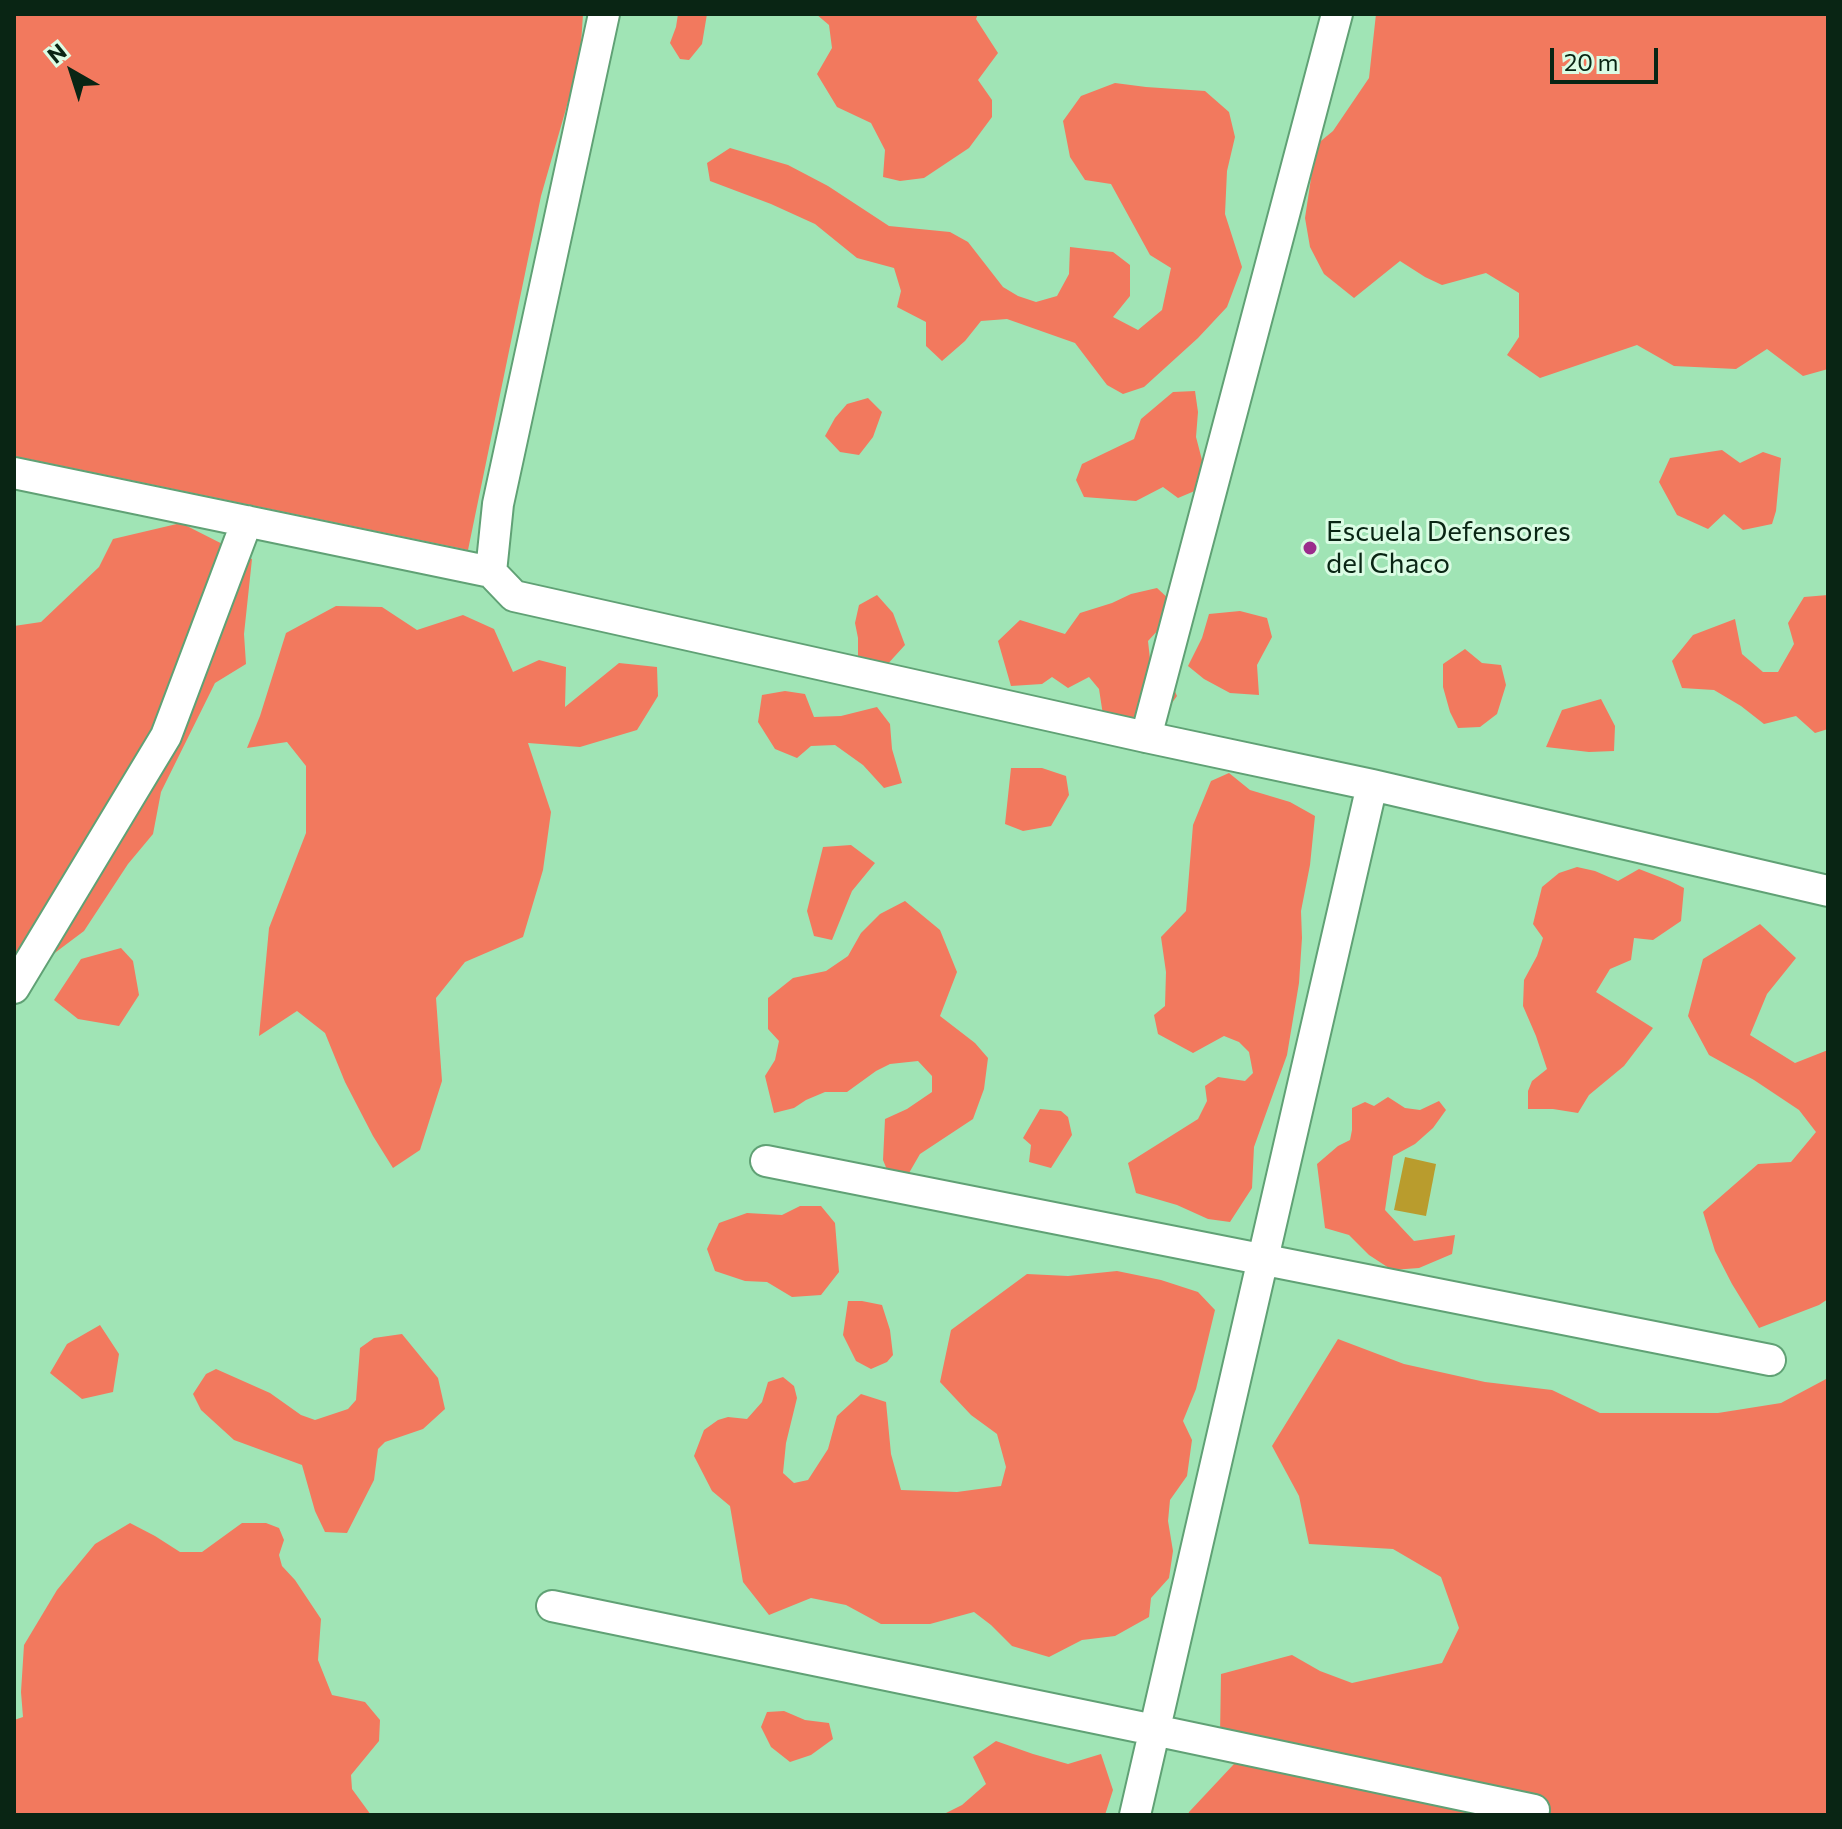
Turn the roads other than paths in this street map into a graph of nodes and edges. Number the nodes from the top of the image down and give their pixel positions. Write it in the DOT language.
graph roads {
  1 [pos="604,14"];
  2 [pos="1337,14"];
  3 [pos="14,473"];
  4 [pos="247,521"];
  5 [pos="491,572"];
  6 [pos="1146,737"];
  7 [pos="1372,785"];
  8 [pos="1828,891"];
  9 [pos="14,988"];
  10 [pos="766,1161"];
  11 [pos="1262,1259"];
  12 [pos="1770,1360"];
  13 [pos="552,1606"];
  14 [pos="1154,1730"];
  15 [pos="1534,1810"];
  16 [pos="1135,1815"];
  1 -- 5 [label="street"];
  2 -- 6 [label="street"];
  3 -- 4 [label="street"];
  4 -- 5 [label="street"];
  4 -- 9 [label="street"];
  5 -- 6 [label="street"];
  6 -- 7 [label="street"];
  7 -- 8 [label="street"];
  7 -- 11 [label="street"];
  10 -- 11 [label="street"];
  11 -- 12 [label="street"];
  11 -- 14 [label="street"];
  13 -- 14 [label="street"];
  14 -- 15 [label="street"];
  14 -- 16 [label="street"];
}
